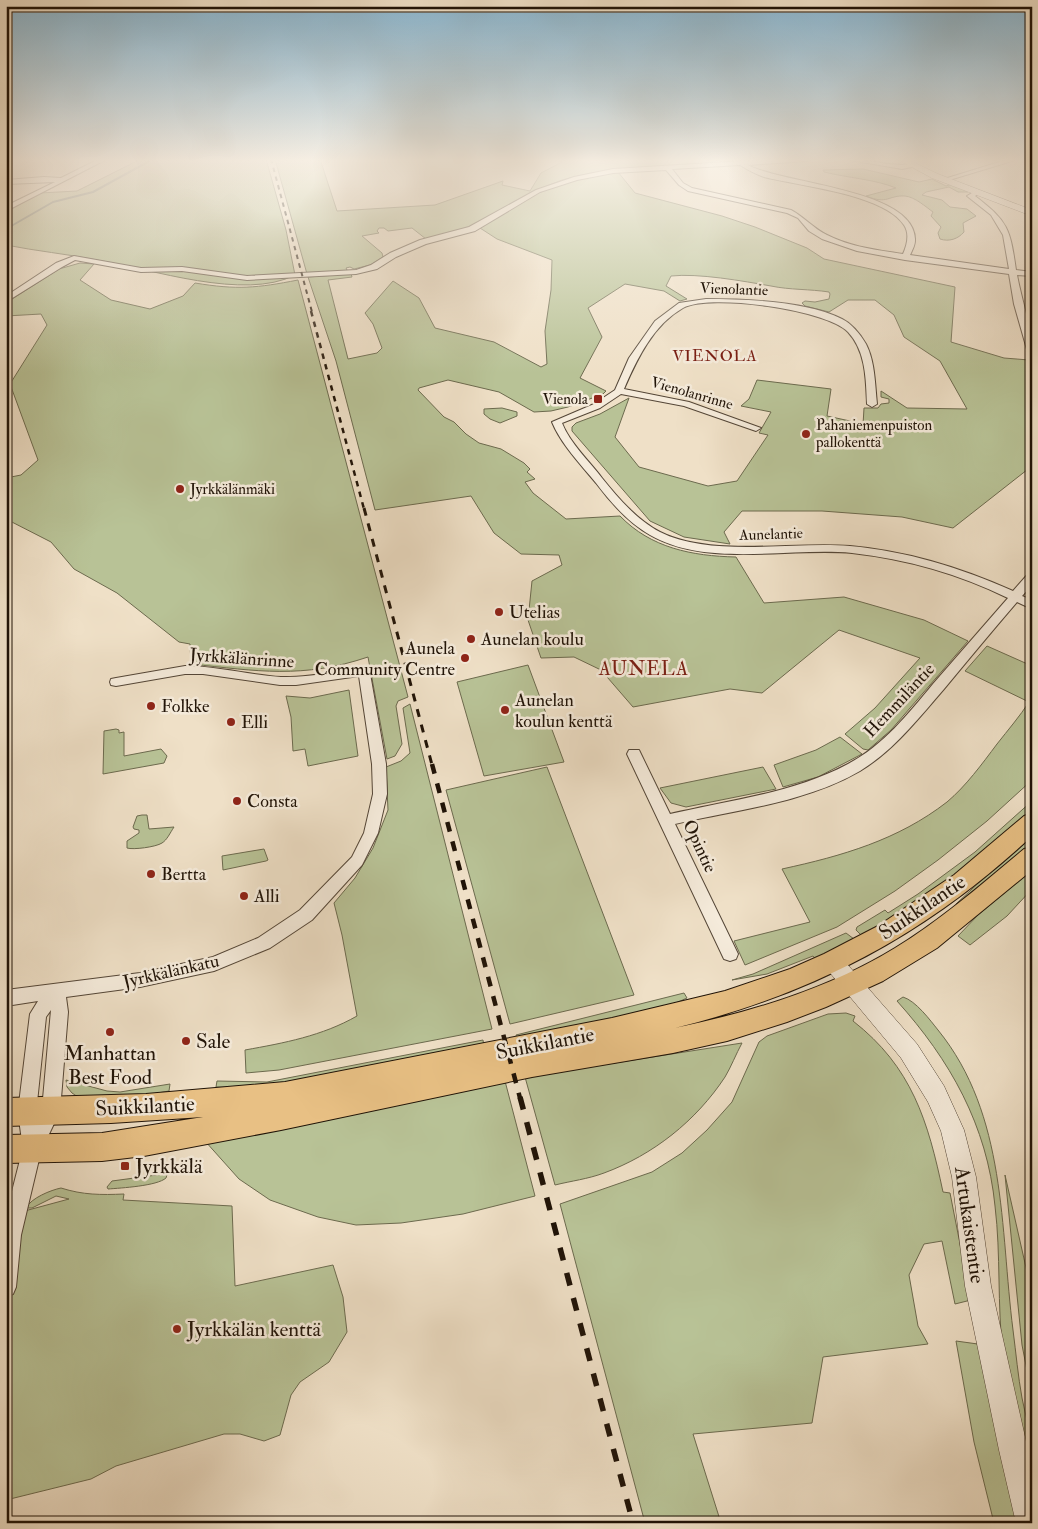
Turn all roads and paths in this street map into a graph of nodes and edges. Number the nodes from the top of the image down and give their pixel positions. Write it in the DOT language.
graph roads {
  1 [pos="467,230"];
  2 [pos="814,230"];
  3 [pos="910,230"];
  4 [pos="1004,230"];
  5 [pos="905,258"];
  6 [pos="1013,272"];
  7 [pos="1032,274"];
  8 [pos="6,300"];
  9 [pos="1032,353"];
  10 [pos="619,391"];
  11 [pos="872,404"];
  12 [pos="756,428"];
  13 [pos="1032,577"];
  14 [pos="1016,597"];
  15 [pos="1032,605"];
  16 [pos="365,671"];
  17 [pos="116,682"];
  18 [pos="634,754"];
  19 [pos="667,820"];
  20 [pos="1032,822"];
  21 [pos="1032,856"];
  22 [pos="730,954"];
  23 [pos="833,962"];
  24 [pos="852,984"];
  25 [pos="56,991"];
  26 [pos="6,998"];
  27 [pos="28,1111"];
  28 [pos="19,1149"];
  29 [pos="6,1287"];
  30 [pos="1031,1523"];
  1 -- 8 [label="street"];
  2 -- 5 [label="street"];
  3 -- 5 [label="street"];
  4 -- 6 [label="street"];
  5 -- 6 [label="street"];
  6 -- 7 [label="street"];
  6 -- 9 [label="street"];
  10 -- 11 [label="street, Vienolantie"];
  10 -- 12 [label="street, Vienolanrinne"];
  10 -- 14 [label="street, Aunelantie"];
  13 -- 14 [label="street, Hemmiläntie"];
  14 -- 15 [label="street, Aunelantie"];
  14 -- 19 [label="street, Hemmiläntie"];
  16 -- 17 [label="street, Jyrkkälänrinne"];
  16 -- 25 [label="street, Jyrkkälänkatu"];
  18 -- 19 [label="street, Opintie"];
  19 -- 22 [label="street, Opintie"];
  20 -- 23 [label="main road, Suikkilantie"];
  21 -- 24 [label="main road, Suikkilantie"];
  23 -- 24 [label="street, Artukaistentie"];
  23 -- 27 [label="main road, Suikkilantie"];
  24 -- 28 [label="main road, Suikkilantie"];
  24 -- 30 [label="street, Artukaistentie"];
  25 -- 26 [label="street, Jyrkkälänkatu"];
  25 -- 27 [label="street"];
  25 -- 27 [label="street"];
  27 -- 28 [label="street"];
  28 -- 29 [label="street"];
}
